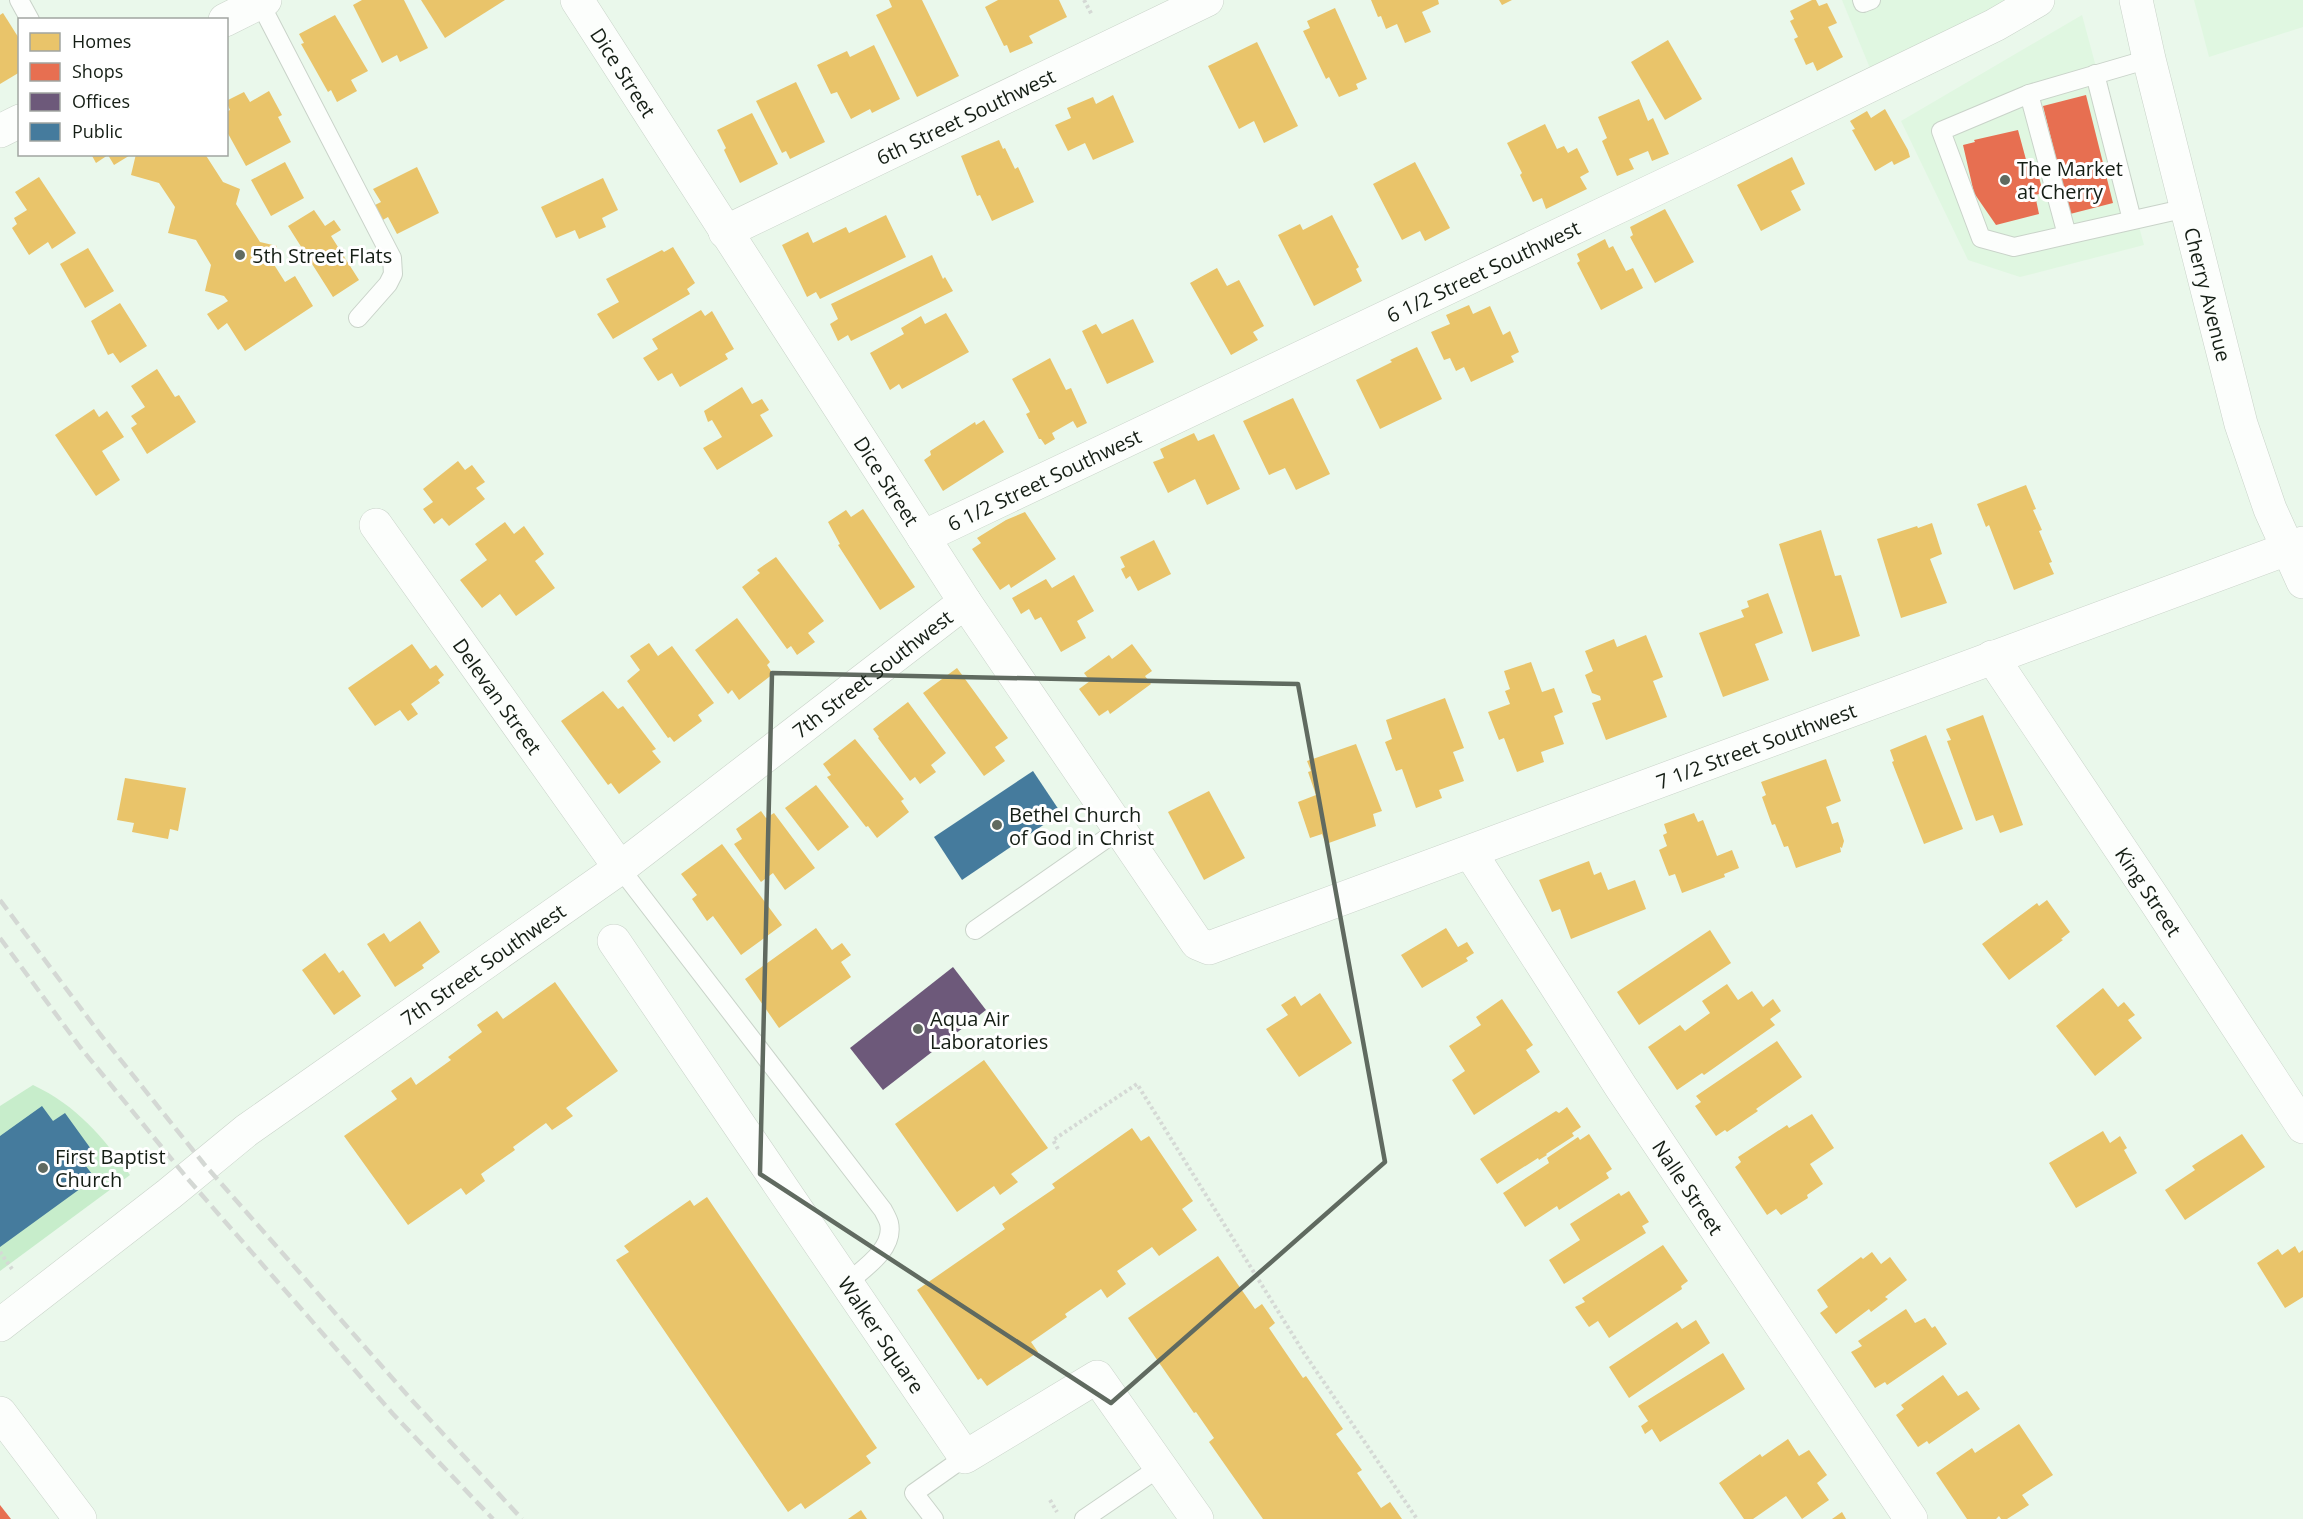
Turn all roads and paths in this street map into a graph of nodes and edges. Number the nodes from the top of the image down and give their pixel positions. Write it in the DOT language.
graph roads {
  1 [pos="19,0"];
  2 [pos="577,0"];
  3 [pos="1084,0"];
  4 [pos="1207,0"];
  5 [pos="1862,0"];
  6 [pos="1871,0"];
  7 [pos="2036,0"];
  8 [pos="2136,0"];
  9 [pos="262,1"];
  10 [pos="29,18"];
  11 [pos="228,18"];
  12 [pos="1096,25"];
  13 [pos="2149,59"];
  14 [pos="2095,74"];
  15 [pos="2029,94"];
  16 [pos="18,122"];
  17 [pos="0,131"];
  18 [pos="2187,208"];
  19 [pos="2132,220"];
  20 [pos="725,232"];
  21 [pos="2067,235"];
  22 [pos="358,318"];
  23 [pos="376,525"];
  24 [pos="923,537"];
  25 [pos="2295,545"];
  26 [pos="2303,582"];
  27 [pos="965,602"];
  28 [pos="1992,657"];
  29 [pos="1120,829"];
  30 [pos="1470,852"];
  31 [pos="620,868"];
  32 [pos="975,930"];
  33 [pos="614,941"];
  34 [pos="1209,948"];
  35 [pos="2303,1127"];
  36 [pos="1058,1149"];
  37 [pos="0,1252"];
  38 [pos="12,1269"];
  39 [pos="847,1283"];
  40 [pos="0,1325"];
  41 [pos="0,1413"];
  42 [pos="965,1457"];
  43 [pos="1160,1467"];
  44 [pos="80,1519"];
  45 [pos="934,1519"];
  46 [pos="1084,1519"];
  47 [pos="1197,1519"];
  48 [pos="1417,1519"];
  49 [pos="1911,1519"];
  1 -- 10 [label="lane"];
  2 -- 20 [label="street, Dice Street"];
  3 -- 12 [label="path"];
  4 -- 20 [label="street, 6th Street Southwest"];
  5 -- 6 [label="lane"];
  7 -- 24 [label="street, 6 1/2 Street Southwest"];
  8 -- 13 [label="street, Cherry Avenue"];
  9 -- 11 [label="street"];
  9 -- 22 [label="lane"];
  13 -- 14 [label="lane"];
  13 -- 18 [label="street, Cherry Avenue"];
  14 -- 15 [label="lane"];
  14 -- 19 [label="lane"];
  15 -- 21 [label="lane"];
  15 -- 21 [label="lane"];
  16 -- 17 [label="street"];
  18 -- 19 [label="lane"];
  18 -- 25 [label="street, Cherry Avenue"];
  19 -- 21 [label="lane"];
  20 -- 24 [label="street, Dice Street"];
  23 -- 31 [label="street, Delevan Street"];
  24 -- 27 [label="street, Dice Street"];
  25 -- 26 [label="street, Cherry Avenue"];
  25 -- 28 [label="street, 7 1/2 Street Southwest"];
  27 -- 29 [label="street, Dice Street"];
  27 -- 31 [label="street, 7th Street Southwest"];
  28 -- 30 [label="street, 7 1/2 Street Southwest"];
  28 -- 35 [label="street, King Street"];
  29 -- 32 [label="lane"];
  29 -- 34 [label="street, Dice Street"];
  30 -- 34 [label="street, 7 1/2 Street Southwest"];
  30 -- 49 [label="street, Nalle Street"];
  31 -- 39 [label="lane"];
  31 -- 40 [label="street, 7th Street Southwest"];
  33 -- 39 [label="street, Walker Square"];
  36 -- 48 [label="path"];
  37 -- 38 [label="path"];
  39 -- 42 [label="street, Walker Square"];
  41 -- 44 [label="street"];
  42 -- 43 [label="street"];
  42 -- 45 [label="lane"];
  43 -- 46 [label="lane"];
  43 -- 47 [label="street"];
}
